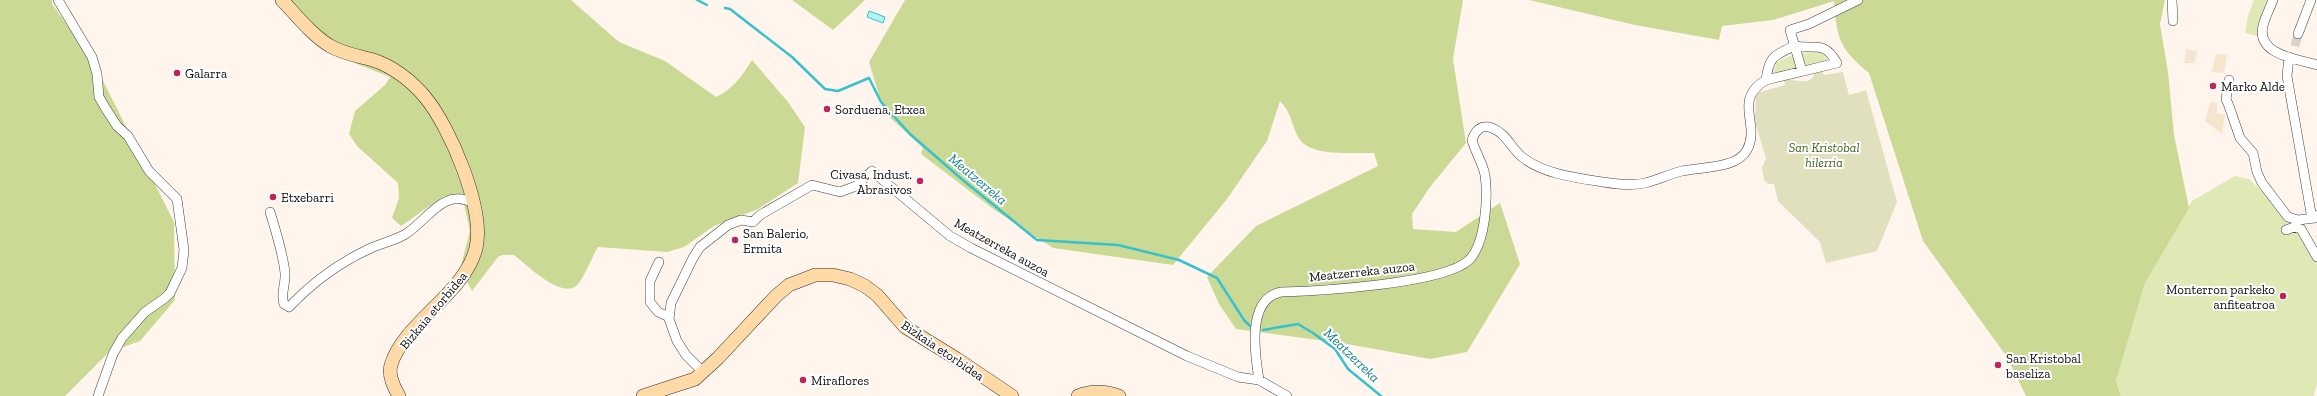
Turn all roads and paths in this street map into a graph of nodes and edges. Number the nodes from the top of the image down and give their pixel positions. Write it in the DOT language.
graph roads {
  1 [pos="58,0"];
  2 [pos="282,0"];
  3 [pos="1858,0"];
  4 [pos="2172,0"];
  5 [pos="2273,0"];
  6 [pos="2312,0"];
  7 [pos="2173,21"];
  8 [pos="2298,34"];
  9 [pos="1794,46"];
  10 [pos="2289,57"];
  11 [pos="2317,65"];
  12 [pos="1802,71"];
  13 [pos="1766,80"];
  14 [pos="2229,80"];
  15 [pos="473,204"];
  16 [pos="270,212"];
  17 [pos="2316,218"];
  18 [pos="2286,230"];
  19 [pos="2317,257"];
  20 [pos="659,262"];
  21 [pos="669,317"];
  22 [pos="704,373"];
  23 [pos="1259,380"];
  24 [pos="98,396"];
  25 [pos="400,396"];
  26 [pos="643,396"];
  27 [pos="1012,396"];
  28 [pos="1078,396"];
  29 [pos="1119,396"];
  30 [pos="1287,396"];
  1 -- 24 [label="street"];
  2 -- 15 [label="street, Bizkaia etorbidea"];
  3 -- 9 [label="street"];
  4 -- 7 [label="street"];
  5 -- 10 [label="street"];
  6 -- 8 [label="street"];
  9 -- 12 [label="street"];
  9 -- 12 [label="street"];
  9 -- 13 [label="street"];
  10 -- 11 [label="street"];
  10 -- 17 [label="street"];
  12 -- 13 [label="street"];
  13 -- 23 [label="street, Meatzerreka auzoa"];
  14 -- 17 [label="street"];
  15 -- 16 [label="street"];
  15 -- 25 [label="street, Bizkaia etorbidea"];
  18 -- 19 [label="street"];
  20 -- 21 [label="street"];
  21 -- 22 [label="street"];
  21 -- 23 [label="street, Meatzerreka auzoa"];
  22 -- 26 [label="street, Bizkaia etorbidea"];
  22 -- 27 [label="street, Bizkaia etorbidea"];
  23 -- 30 [label="street, Meatzerreka auzoa"];
  28 -- 29 [label="street"];
}
